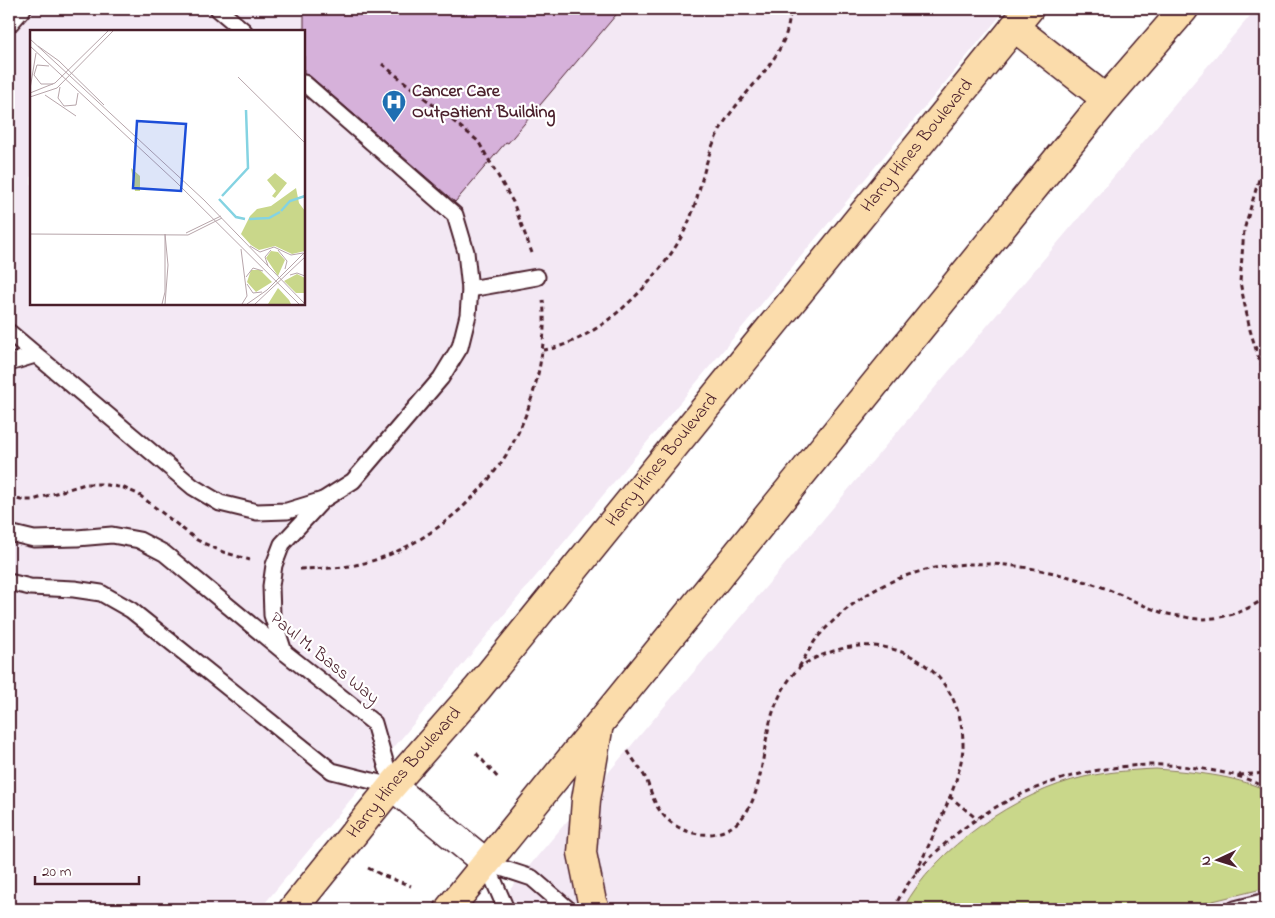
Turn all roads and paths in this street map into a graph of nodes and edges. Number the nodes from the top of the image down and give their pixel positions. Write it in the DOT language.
graph roads {
  1 [pos="23,9"];
  2 [pos="218,9"];
  3 [pos="790,9"];
  4 [pos="1184,9"];
  5 [pos="1022,18"];
  6 [pos="9,25"];
  7 [pos="243,30"];
  8 [pos="382,64"];
  9 [pos="305,84"];
  10 [pos="1106,99"];
  11 [pos="1266,163"];
  12 [pos="538,277"];
  13 [pos="470,289"];
  14 [pos="9,332"];
  15 [pos="543,350"];
  16 [pos="36,355"];
  17 [pos="9,363"];
  18 [pos="1266,371"];
  19 [pos="323,500"];
  20 [pos="9,534"];
  21 [pos="295,569"];
  22 [pos="9,582"];
  23 [pos="1266,598"];
  24 [pos="284,652"];
  25 [pos="798,669"];
  26 [pos="600,722"];
  27 [pos="628,751"];
  28 [pos="476,753"];
  29 [pos="1266,773"];
  30 [pos="1236,776"];
  31 [pos="499,780"];
  32 [pos="392,786"];
  33 [pos="1266,787"];
  34 [pos="949,796"];
  35 [pos="977,819"];
  36 [pos="486,863"];
  37 [pos="368,867"];
  38 [pos="914,877"];
  39 [pos="411,886"];
  40 [pos="1266,901"];
  41 [pos="293,909"];
  42 [pos="448,909"];
  43 [pos="506,909"];
  44 [pos="568,909"];
  45 [pos="595,909"];
  46 [pos="894,909"];
  47 [pos="1235,909"];
  1 -- 6 [label="lane"];
  2 -- 7 [label="lane"];
  3 -- 15 [label="path"];
  4 -- 10 [label="main road"];
  5 -- 10 [label="main road"];
  5 -- 32 [label="main road, Harry Hines Boulevard"];
  8 -- 12 [label="path"];
  9 -- 13 [label="lane"];
  10 -- 26 [label="main road"];
  11 -- 18 [label="path"];
  12 -- 13 [label="lane"];
  12 -- 15 [label="path"];
  13 -- 19 [label="lane"];
  14 -- 16 [label="lane"];
  15 -- 21 [label="path"];
  16 -- 17 [label="lane"];
  16 -- 19 [label="lane"];
  19 -- 24 [label="lane"];
  20 -- 24 [label="lane, Paul M. Bass Way"];
  22 -- 32 [label="lane"];
  23 -- 25 [label="path"];
  24 -- 32 [label="lane, Paul M. Bass Way"];
  25 -- 27 [label="path"];
  25 -- 34 [label="path"];
  26 -- 36 [label="main road"];
  26 -- 45 [label="main road"];
  28 -- 31 [label="path"];
  29 -- 30 [label="path"];
  30 -- 33 [label="path"];
  30 -- 35 [label="path"];
  32 -- 36 [label="street"];
  32 -- 41 [label="main road, Harry Hines Boulevard"];
  34 -- 35 [label="path"];
  34 -- 38 [label="path"];
  35 -- 38 [label="path"];
  36 -- 42 [label="main road"];
  36 -- 43 [label="lane"];
  36 -- 44 [label="lane"];
  37 -- 39 [label="path"];
  38 -- 46 [label="path"];
  40 -- 47 [label="lane"];
}
